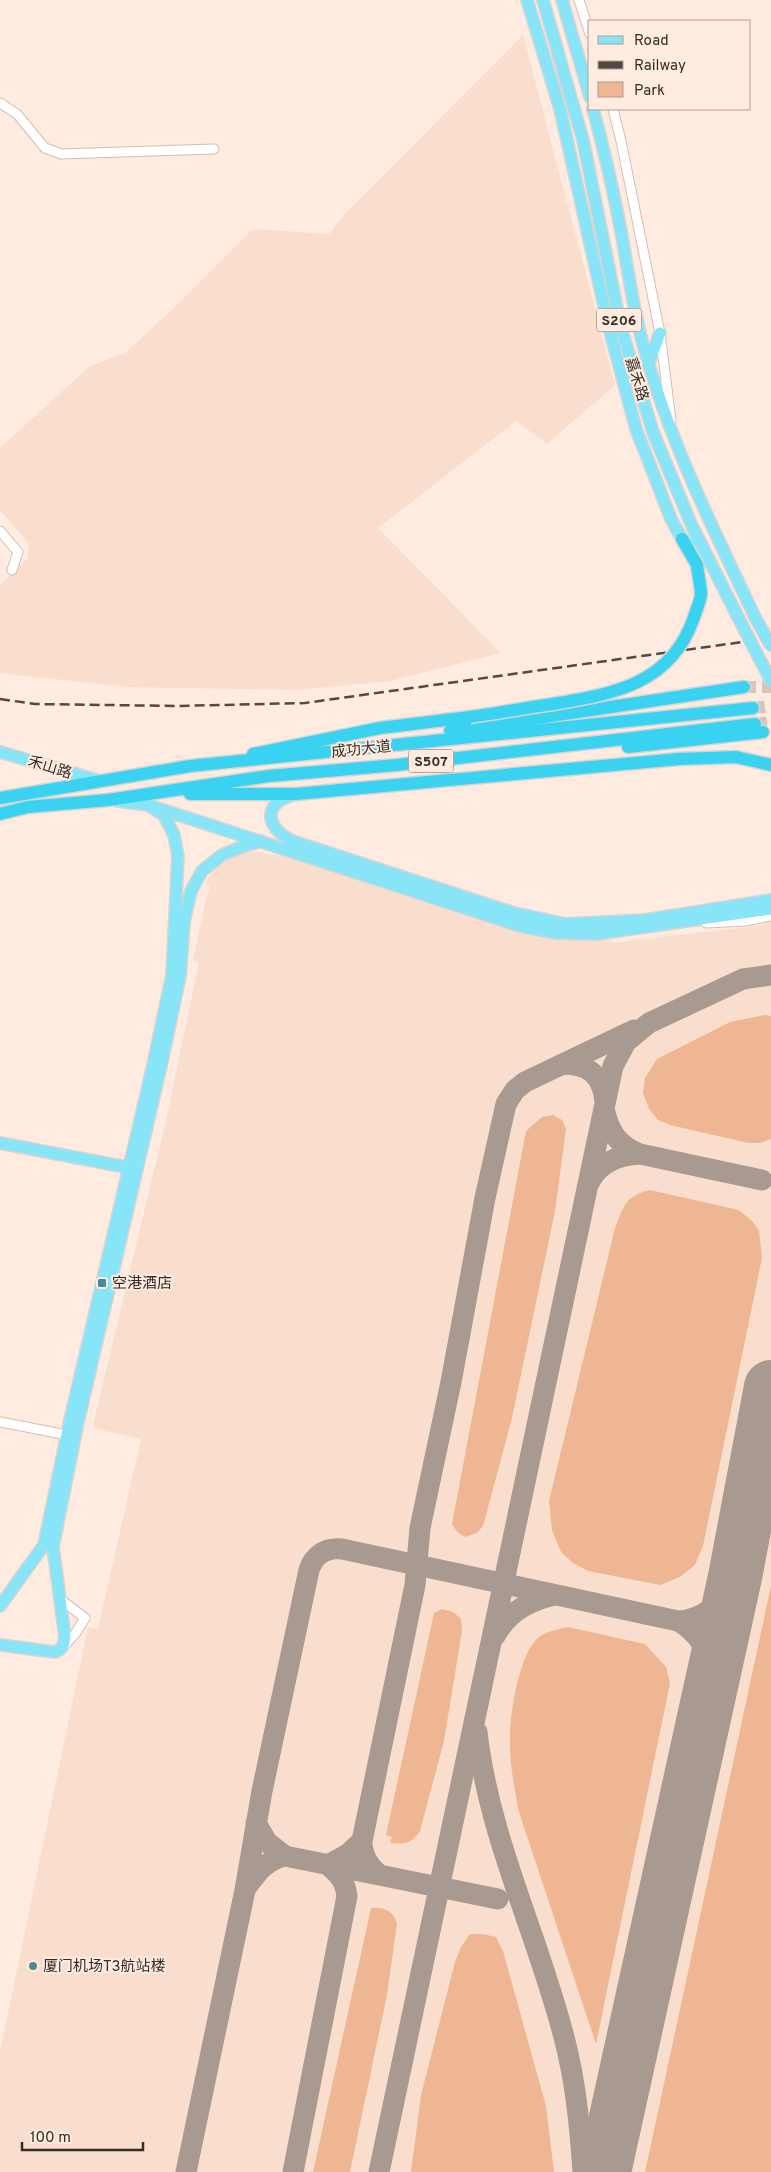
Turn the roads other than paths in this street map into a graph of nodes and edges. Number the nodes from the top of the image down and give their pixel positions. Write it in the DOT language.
graph roads {
  1 [pos="527,0"];
  2 [pos="543,0"];
  3 [pos="562,0"];
  4 [pos="580,0"];
  5 [pos="588,27"];
  6 [pos="588,90"];
  7 [pos="0,103"];
  8 [pos="593,110"];
  9 [pos="612,110"];
  10 [pos="214,150"];
  11 [pos="660,332"];
  12 [pos="648,365"];
  13 [pos="644,400"];
  14 [pos="635,423"];
  15 [pos="672,432"];
  16 [pos="0,531"];
  17 [pos="682,539"];
  18 [pos="703,563"];
  19 [pos="12,570"];
  20 [pos="771,646"];
  21 [pos="771,680"];
  22 [pos="744,687"];
  23 [pos="752,708"];
  24 [pos="759,728"];
  25 [pos="0,752"];
  26 [pos="249,762"];
  27 [pos="771,765"];
  28 [pos="190,766"];
  29 [pos="100,781"];
  30 [pos="296,794"];
  31 [pos="0,798"];
  32 [pos="147,799"];
  33 [pos="0,814"];
  34 [pos="261,841"];
  35 [pos="771,900"];
  36 [pos="771,909"];
  37 [pos="771,916"];
  38 [pos="661,926"];
  39 [pos="0,1143"];
  40 [pos="133,1168"];
  41 [pos="0,1422"];
  42 [pos="67,1435"];
  43 [pos="60,1599"];
  44 [pos="0,1606"];
  45 [pos="0,1645"];
  46 [pos="62,1648"];
  1 -- 14 [label="main road"];
  2 -- 13 [label="main road, 嘉禾路 / S206"];
  3 -- 6 [label="main road"];
  4 -- 5 [label="street"];
  7 -- 10 [label="street"];
  8 -- 12 [label="main road, 嘉禾路 / S206"];
  9 -- 11 [label="street"];
  11 -- 12 [label="main road"];
  11 -- 15 [label="street"];
  12 -- 15 [label="main road, 嘉禾路 / S206"];
  13 -- 14 [label="main road"];
  13 -- 18 [label="main road, 嘉禾路 / S206"];
  14 -- 17 [label="main road"];
  15 -- 20 [label="main road, 嘉禾路 / S206, bridge"];
  16 -- 19 [label="street"];
  17 -- 18 [label="highway"];
  18 -- 21 [label="main road, 嘉禾路 / S206, bridge"];
  18 -- 28 [label="highway, bridge"];
  22 -- 26 [label="highway, S507"];
  23 -- 26 [label="highway, 成功大道"];
  24 -- 32 [label="highway, 成功大道 / S507"];
  25 -- 29 [label="main road, 禾山路"];
  26 -- 28 [label="highway, 成功大道 / S507"];
  27 -- 30 [label="highway, 成功大道"];
  28 -- 29 [label="highway, 成功大道 / S507"];
  29 -- 31 [label="highway, 成功大道 / S507"];
  30 -- 32 [label="highway, 成功大道"];
  30 -- 35 [label="main road"];
  32 -- 33 [label="highway, 成功大道 / S507"];
  32 -- 34 [label="main road"];
  32 -- 40 [label="main road"];
  34 -- 38 [label="main road"];
  34 -- 40 [label="main road"];
  36 -- 38 [label="main road"];
  37 -- 38 [label="street"];
  39 -- 40 [label="main road"];
  40 -- 42 [label="main road"];
  40 -- 43 [label="main road"];
  41 -- 42 [label="street"];
  42 -- 44 [label="main road"];
  43 -- 46 [label="main road"];
  43 -- 46 [label="street"];
  45 -- 46 [label="main road"];
}
